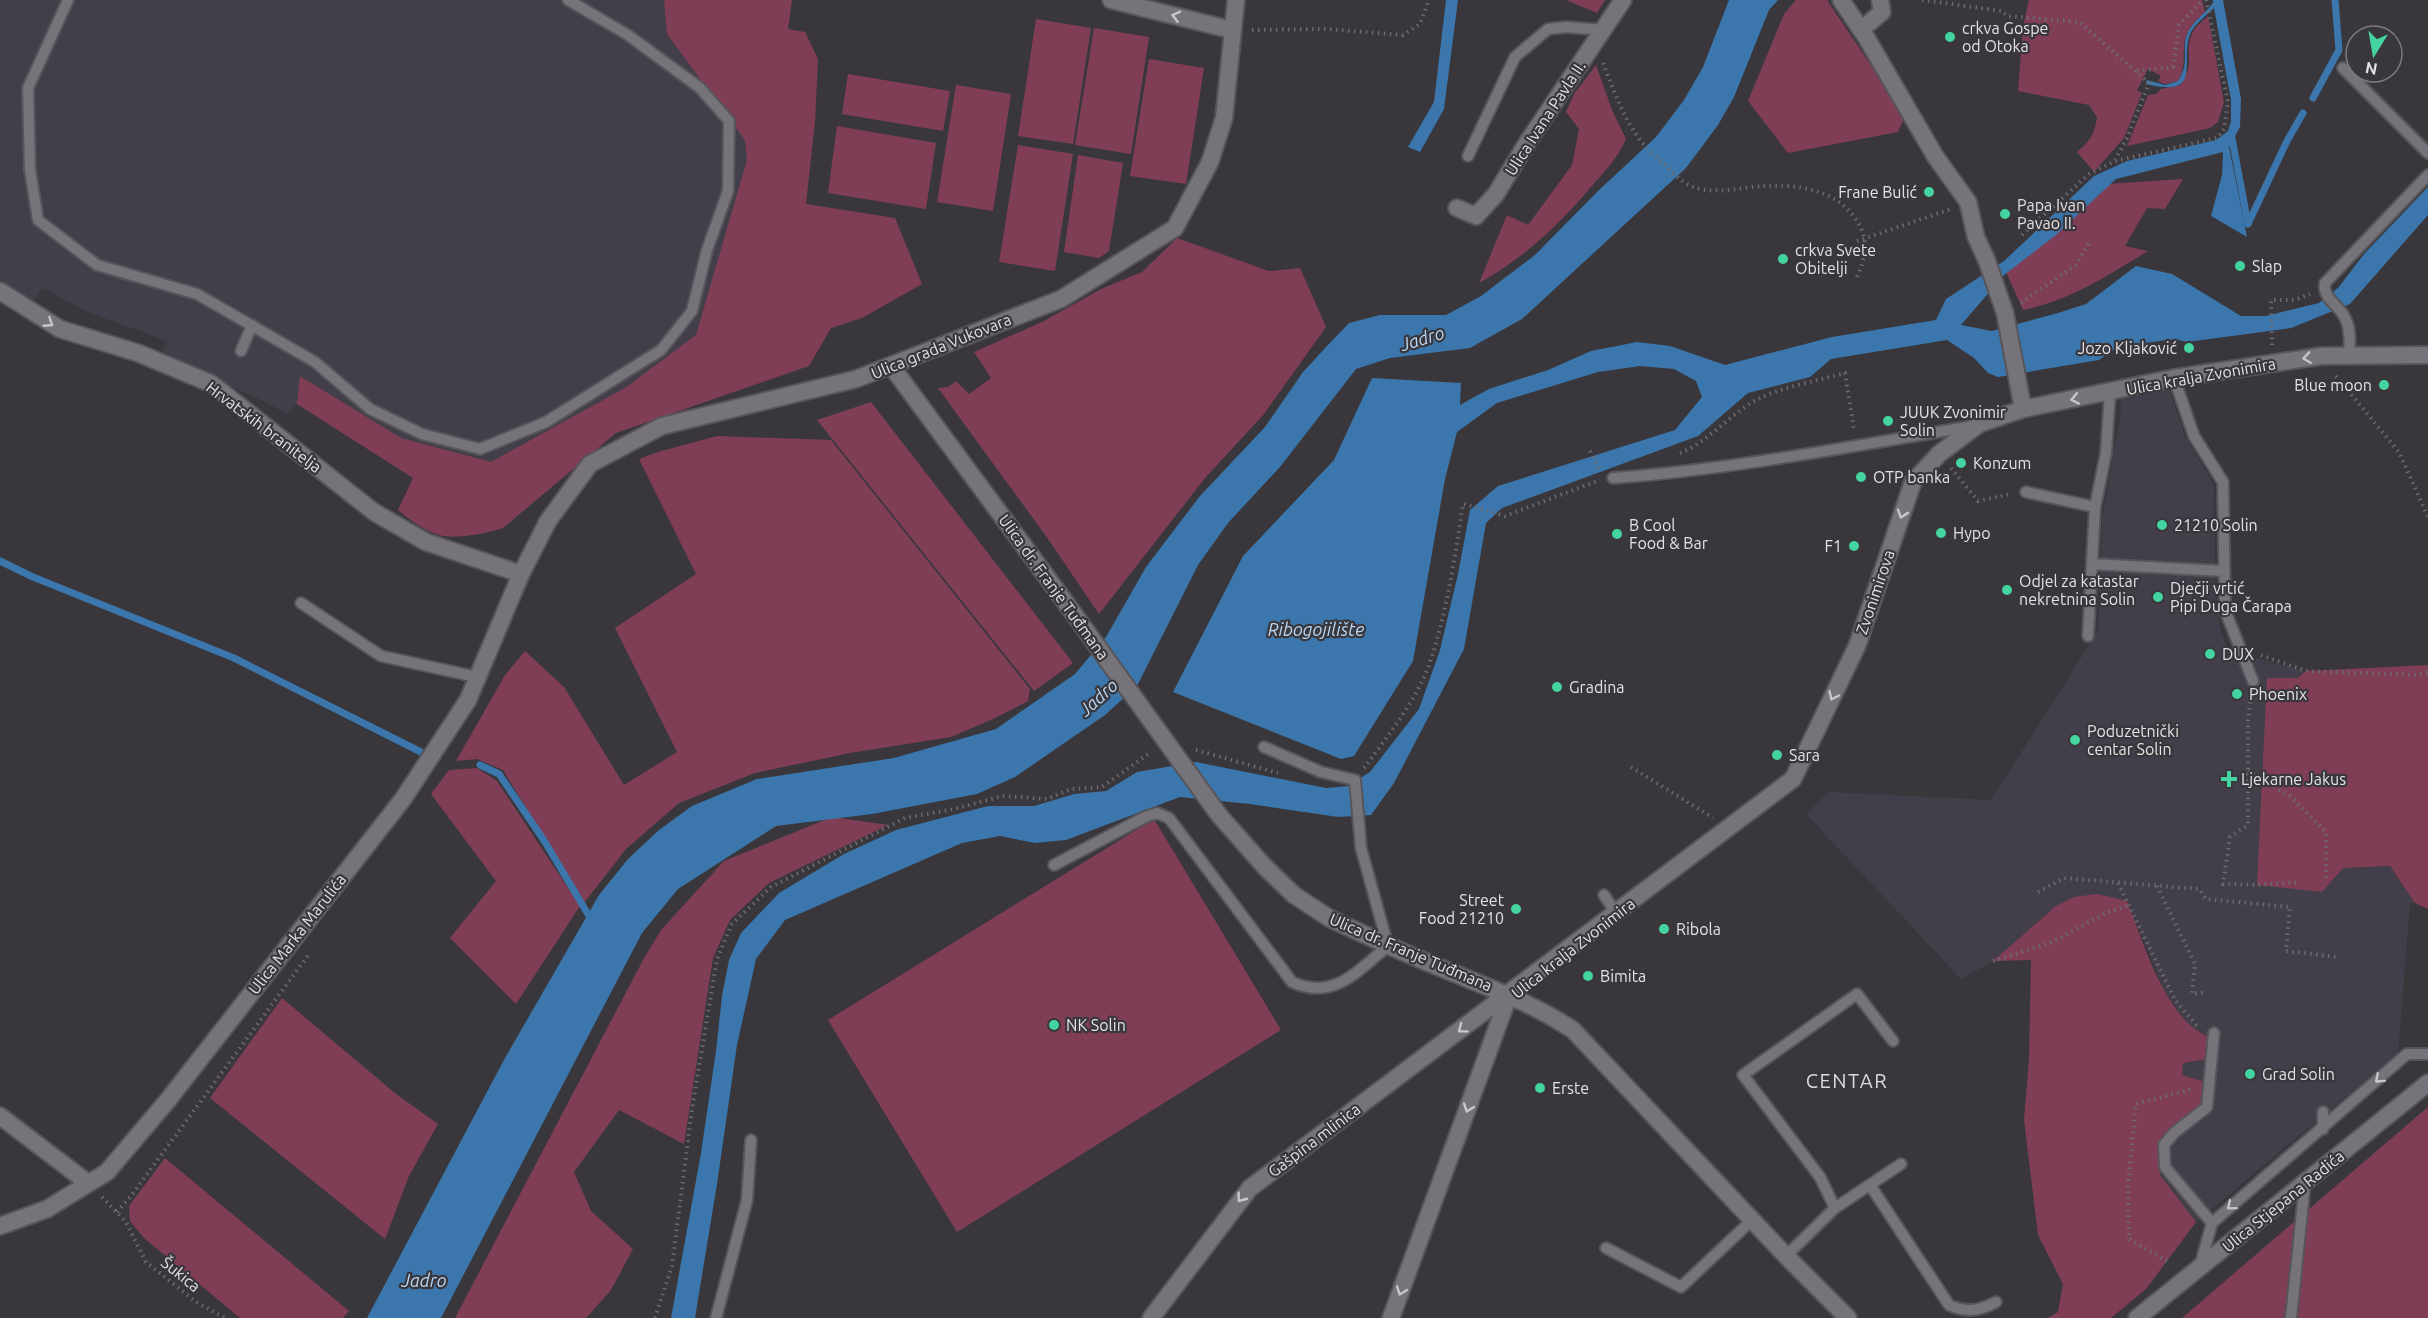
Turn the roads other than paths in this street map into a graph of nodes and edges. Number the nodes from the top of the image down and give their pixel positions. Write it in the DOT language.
graph roads {
  1 [pos="68,0"];
  2 [pos="568,0"];
  3 [pos="1111,0"];
  4 [pos="1236,0"];
  5 [pos="1623,0"];
  6 [pos="1841,0"];
  7 [pos="1880,0"];
  8 [pos="1232,30"];
  9 [pos="1861,30"];
  10 [pos="1598,36"];
  11 [pos="2343,68"];
  12 [pos="2428,153"];
  13 [pos="1468,156"];
  14 [pos="2428,174"];
  15 [pos="1457,208"];
  16 [pos="0,291"];
  17 [pos="252,325"];
  18 [pos="241,351"];
  19 [pos="2349,355"];
  20 [pos="2428,355"];
  21 [pos="892,367"];
  22 [pos="2174,378"];
  23 [pos="2110,392"];
  24 [pos="2023,409"];
  25 [pos="1979,424"];
  26 [pos="1609,478"];
  27 [pos="2026,492"];
  28 [pos="2096,507"];
  29 [pos="2092,564"];
  30 [pos="2224,571"];
  31 [pos="521,574"];
  32 [pos="301,603"];
  33 [pos="2088,636"];
  34 [pos="477,677"];
  35 [pos="2253,681"];
  36 [pos="1264,747"];
  37 [pos="1793,779"];
  38 [pos="1054,865"];
  39 [pos="1604,895"];
  40 [pos="1616,913"];
  41 [pos="1388,946"];
  42 [pos="1509,994"];
  43 [pos="2214,1033"];
  44 [pos="1893,1041"];
  45 [pos="2428,1054"];
  46 [pos="2428,1083"];
  47 [pos="2323,1112"];
  48 [pos="0,1116"];
  49 [pos="2324,1128"];
  50 [pos="751,1140"];
  51 [pos="1901,1164"];
  52 [pos="88,1183"];
  53 [pos="2305,1183"];
  54 [pos="1870,1185"];
  55 [pos="1835,1209"];
  56 [pos="1752,1220"];
  57 [pos="2212,1222"];
  58 [pos="0,1226"];
  59 [pos="1606,1248"];
  60 [pos="1786,1256"];
  61 [pos="2200,1269"];
  62 [pos="1996,1302"];
  63 [pos="716,1318"];
  64 [pos="1151,1318"];
  65 [pos="1391,1318"];
  66 [pos="1848,1318"];
  67 [pos="2137,1318"];
  68 [pos="2291,1318"];
  1 -- 17 [label="lane"];
  2 -- 17 [label="lane"];
  8 -- 3 [label="street, one-way"];
  4 -- 8 [label="street, Ulica grada Vukovara"];
  5 -- 10 [label="street, Ulica Ivana Pavla II."];
  6 -- 9 [label="street"];
  7 -- 9 [label="street"];
  8 -- 21 [label="street, Ulica grada Vukovara"];
  9 -- 24 [label="street"];
  10 -- 13 [label="lane"];
  10 -- 15 [label="street, Ulica Ivana Pavla II."];
  11 -- 12 [label="lane"];
  14 -- 19 [label="lane"];
  16 -- 31 [label="street, Hrvatskih branitelja, one-way"];
  17 -- 18 [label="lane"];
  19 -- 20 [label="street, Ulica kralja Zvonimira"];
  19 -- 22 [label="street, Ulica kralja Zvonimira, one-way"];
  21 -- 31 [label="street, Ulica grada Vukovara"];
  21 -- 41 [label="street, Ulica dr. Franje Tuđmana, bridge"];
  22 -- 23 [label="street, Ulica kralja Zvonimira"];
  22 -- 30 [label="lane"];
  23 -- 24 [label="street, Ulica kralja Zvonimira, one-way"];
  23 -- 28 [label="lane"];
  24 -- 25 [label="street, Ulica kralja Zvonimira"];
  25 -- 26 [label="lane"];
  25 -- 37 [label="street, Zvonimirova, one-way"];
  27 -- 28 [label="lane"];
  28 -- 29 [label="lane"];
  29 -- 30 [label="lane"];
  29 -- 33 [label="lane"];
  30 -- 35 [label="lane"];
  31 -- 34 [label="street, Ulica Marka Marulića"];
  32 -- 34 [label="lane"];
  34 -- 52 [label="street, Ulica Marka Marulića"];
  36 -- 41 [label="lane"];
  37 -- 40 [label="street, Ulica kralja Zvonimira"];
  38 -- 41 [label="lane"];
  39 -- 40 [label="lane"];
  40 -- 42 [label="street, Ulica kralja Zvonimira"];
  41 -- 42 [label="street, Ulica dr. Franje Tuđmana"];
  42 -- 56 [label="street, Ulica dr. Franje Tuđmana"];
  42 -- 64 [label="street, Gašpina mlinica, one-way"];
  42 -- 65 [label="street, Ulica kralja Zvonimira, one-way"];
  43 -- 57 [label="lane"];
  44 -- 55 [label="lane"];
  45 -- 49 [label="lane, one-way"];
  46 -- 53 [label="street, Ulica Stjepana Radića"];
  47 -- 49 [label="lane"];
  48 -- 52 [label="street"];
  49 -- 57 [label="lane, one-way"];
  50 -- 63 [label="lane"];
  51 -- 54 [label="lane"];
  52 -- 58 [label="street, Ulica Marka Marulića"];
  53 -- 61 [label="street, Ulica Stjepana Radića"];
  53 -- 68 [label="lane"];
  54 -- 55 [label="lane"];
  54 -- 62 [label="lane"];
  55 -- 60 [label="lane"];
  56 -- 59 [label="lane"];
  56 -- 60 [label="street, Ulica dr. Franje Tuđmana"];
  57 -- 61 [label="lane"];
  60 -- 66 [label="street, Ulica dr. Franje Tuđmana"];
  61 -- 67 [label="street, Ulica Stjepana Radića"];
}
